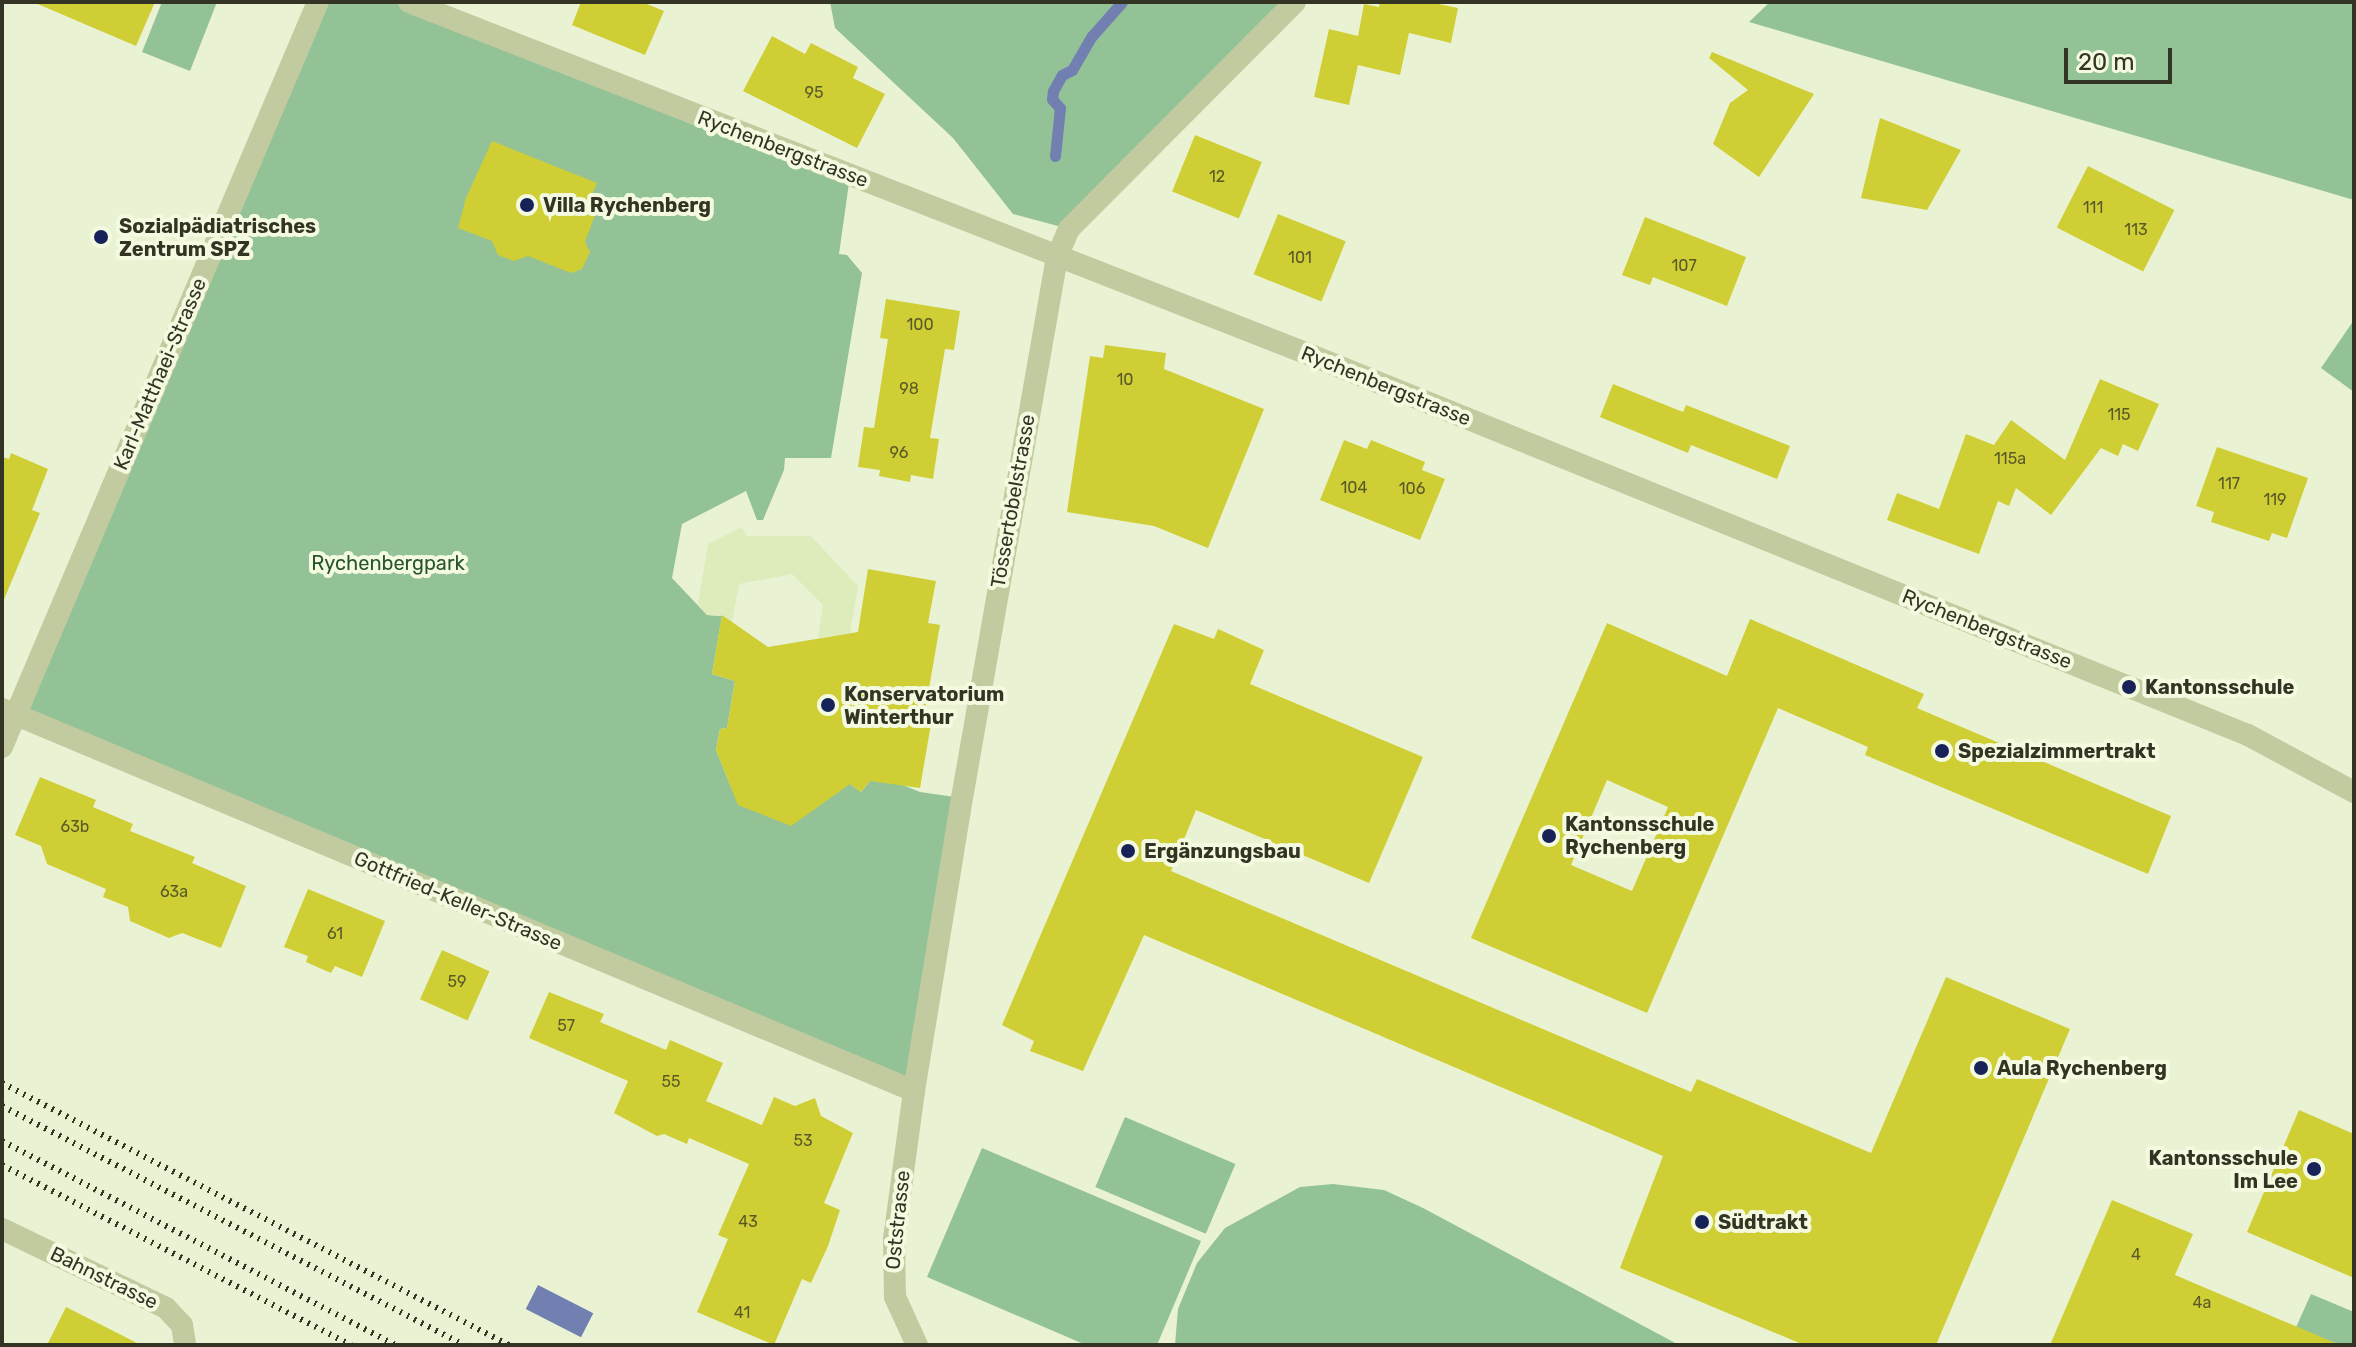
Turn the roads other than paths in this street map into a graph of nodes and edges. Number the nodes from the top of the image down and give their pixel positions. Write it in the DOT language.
graph roads {
  1 [pos="318,2"];
  2 [pos="409,2"];
  3 [pos="1295,2"];
  4 [pos="1057,257"];
  5 [pos="9,712"];
  6 [pos="2,747"];
  7 [pos="2354,792"];
  8 [pos="914,1091"];
  9 [pos="2,1229"];
  10 [pos="185,1345"];
  11 [pos="917,1345"];
  1 -- 5 [label="street, Karl-Matthaei-Strasse"];
  2 -- 4 [label="street, Rychenbergstrasse"];
  3 -- 4 [label="street, Tössertobelstrasse"];
  4 -- 7 [label="street, Rychenbergstrasse"];
  4 -- 8 [label="street, Tössertobelstrasse"];
  5 -- 6 [label="street, Karl-Matthaei-Strasse"];
  5 -- 8 [label="street, Gottfried-Keller-Strasse"];
  8 -- 11 [label="street, Oststrasse"];
  9 -- 10 [label="street, Bahnstrasse"];
}
